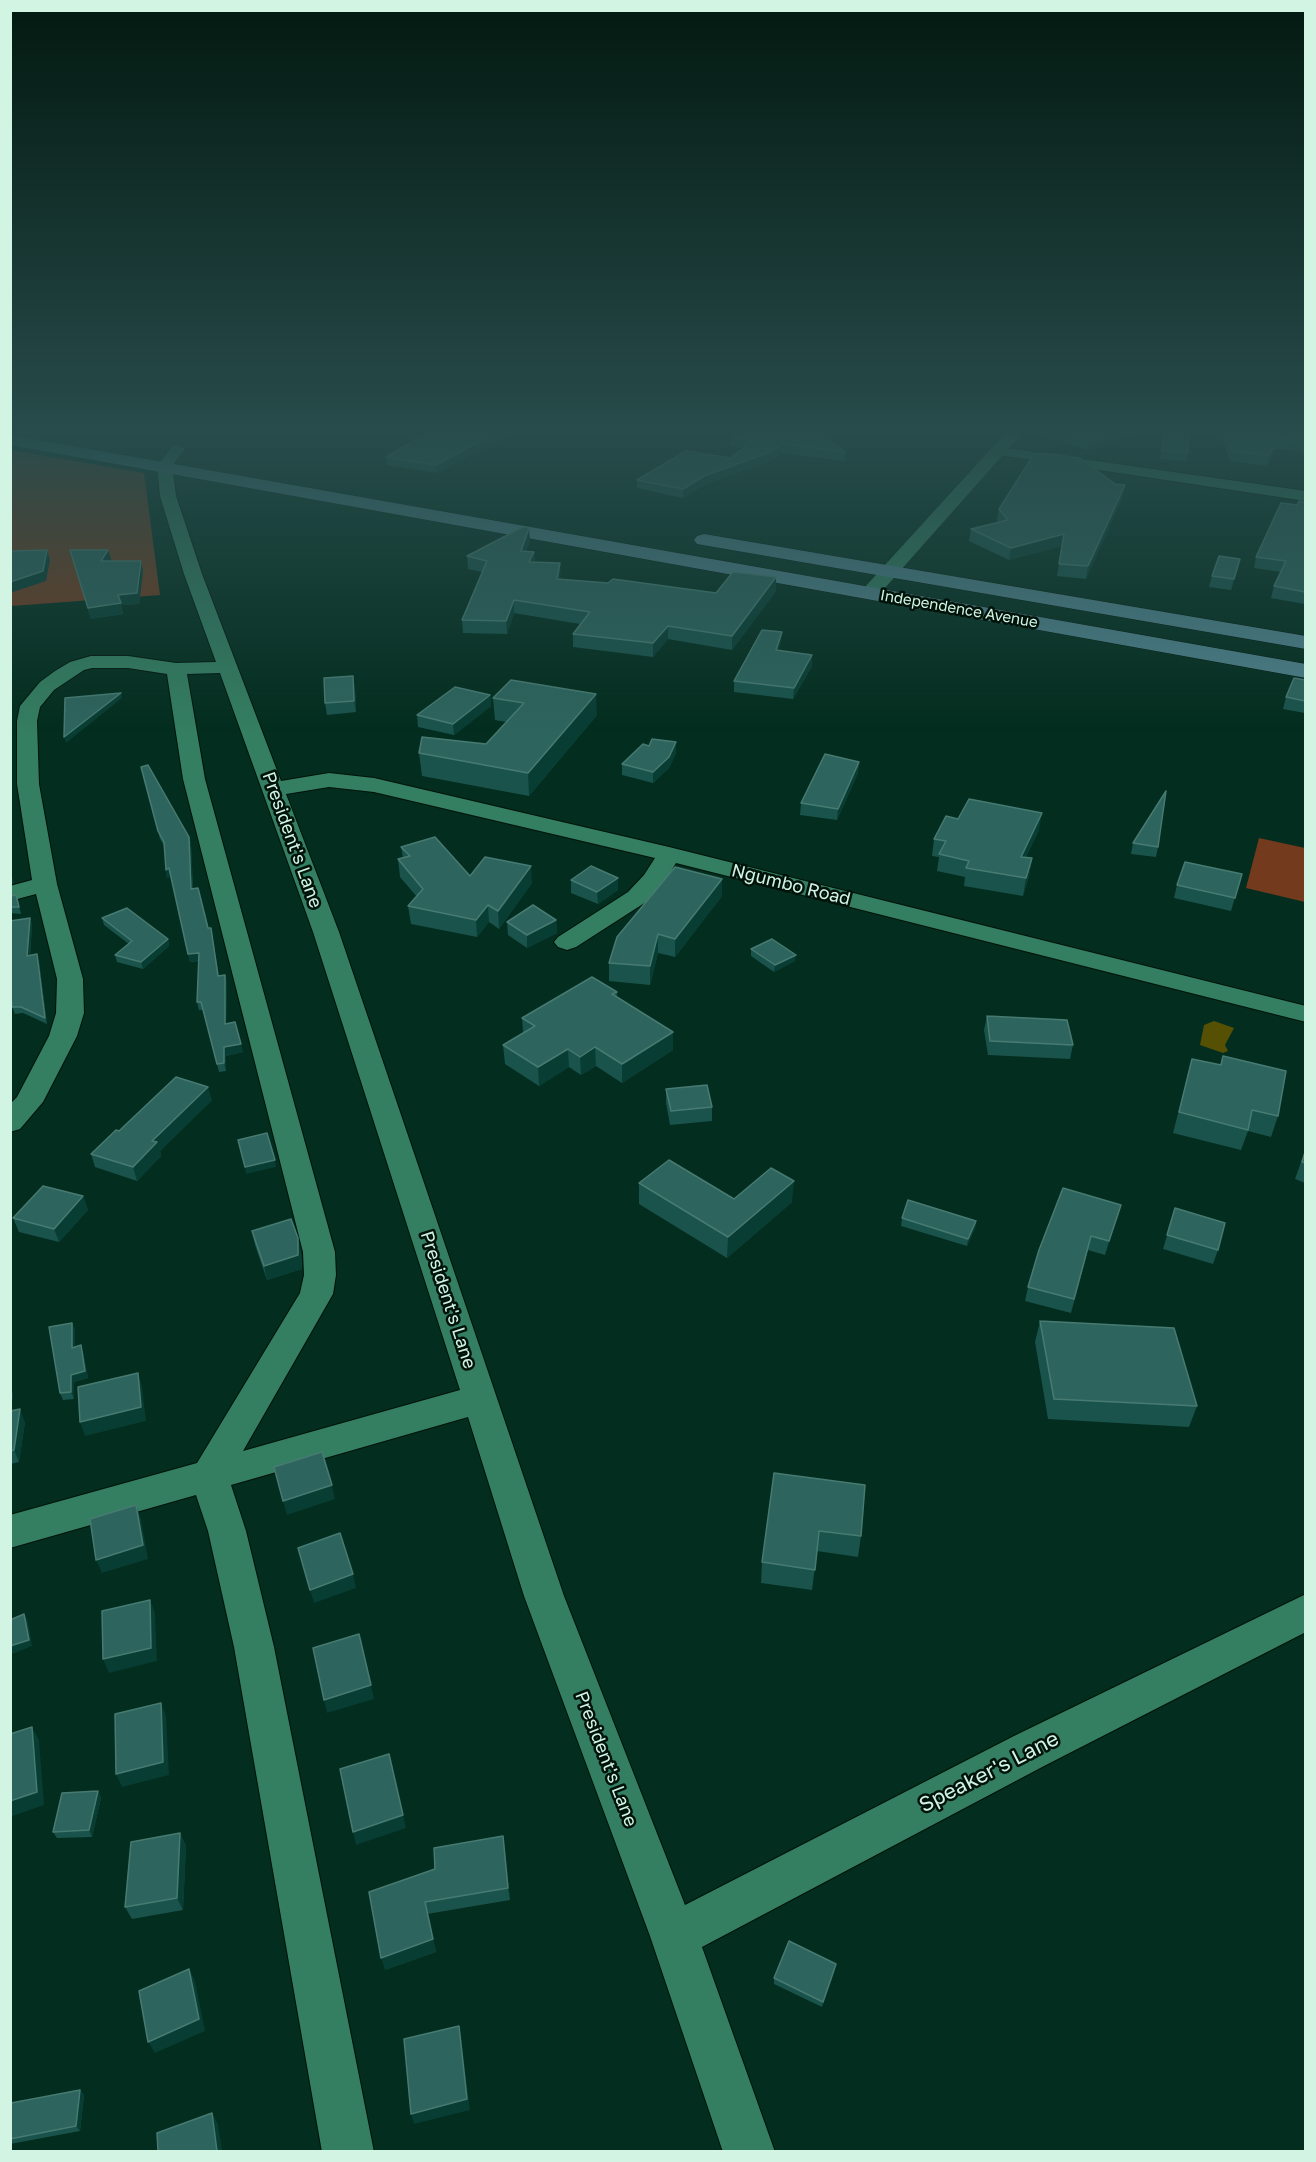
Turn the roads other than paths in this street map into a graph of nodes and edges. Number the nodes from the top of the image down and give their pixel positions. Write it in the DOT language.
graph roads {
  1 [pos="179,531"];
  2 [pos="555,531"];
  3 [pos="928,531"];
  4 [pos="689,538"];
  5 [pos="890,573"];
  6 [pos="870,593"];
  7 [pos="1305,643"];
  8 [pos="229,667"];
  9 [pos="176,669"];
  10 [pos="1305,670"];
  11 [pos="20,707"];
  12 [pos="273,789"];
  13 [pos="20,795"];
  14 [pos="669,854"];
  15 [pos="45,884"];
  16 [pos="10,894"];
  17 [pos="567,942"];
  18 [pos="1305,1014"];
  19 [pos="17,1112"];
  20 [pos="480,1399"];
  21 [pos="209,1476"];
  22 [pos="10,1532"];
  23 [pos="1305,1612"];
  24 [pos="674,1936"];
  25 [pos="348,2151"];
  26 [pos="749,2151"];
  1 -- 8 [label="street, President's Lane"];
  2 -- 6 [label="main road, Independence Avenue"];
  3 -- 5 [label="street"];
  4 -- 5 [label="main road, Independence Avenue"];
  5 -- 6 [label="street"];
  5 -- 7 [label="main road, Independence Avenue"];
  6 -- 10 [label="main road, Independence Avenue"];
  8 -- 9 [label="street"];
  8 -- 12 [label="street, President's Lane"];
  9 -- 11 [label="street"];
  9 -- 21 [label="street"];
  11 -- 13 [label="street"];
  12 -- 14 [label="street, Ngumbo Road"];
  12 -- 20 [label="street, President's Lane"];
  13 -- 15 [label="street"];
  14 -- 17 [label="street"];
  14 -- 18 [label="street, Ngumbo Road"];
  15 -- 16 [label="street"];
  15 -- 19 [label="street"];
  20 -- 21 [label="street"];
  20 -- 24 [label="street, President's Lane"];
  21 -- 22 [label="street"];
  21 -- 25 [label="street"];
  23 -- 24 [label="street, Speaker's Lane"];
  24 -- 26 [label="street, President's Lane"];
}
